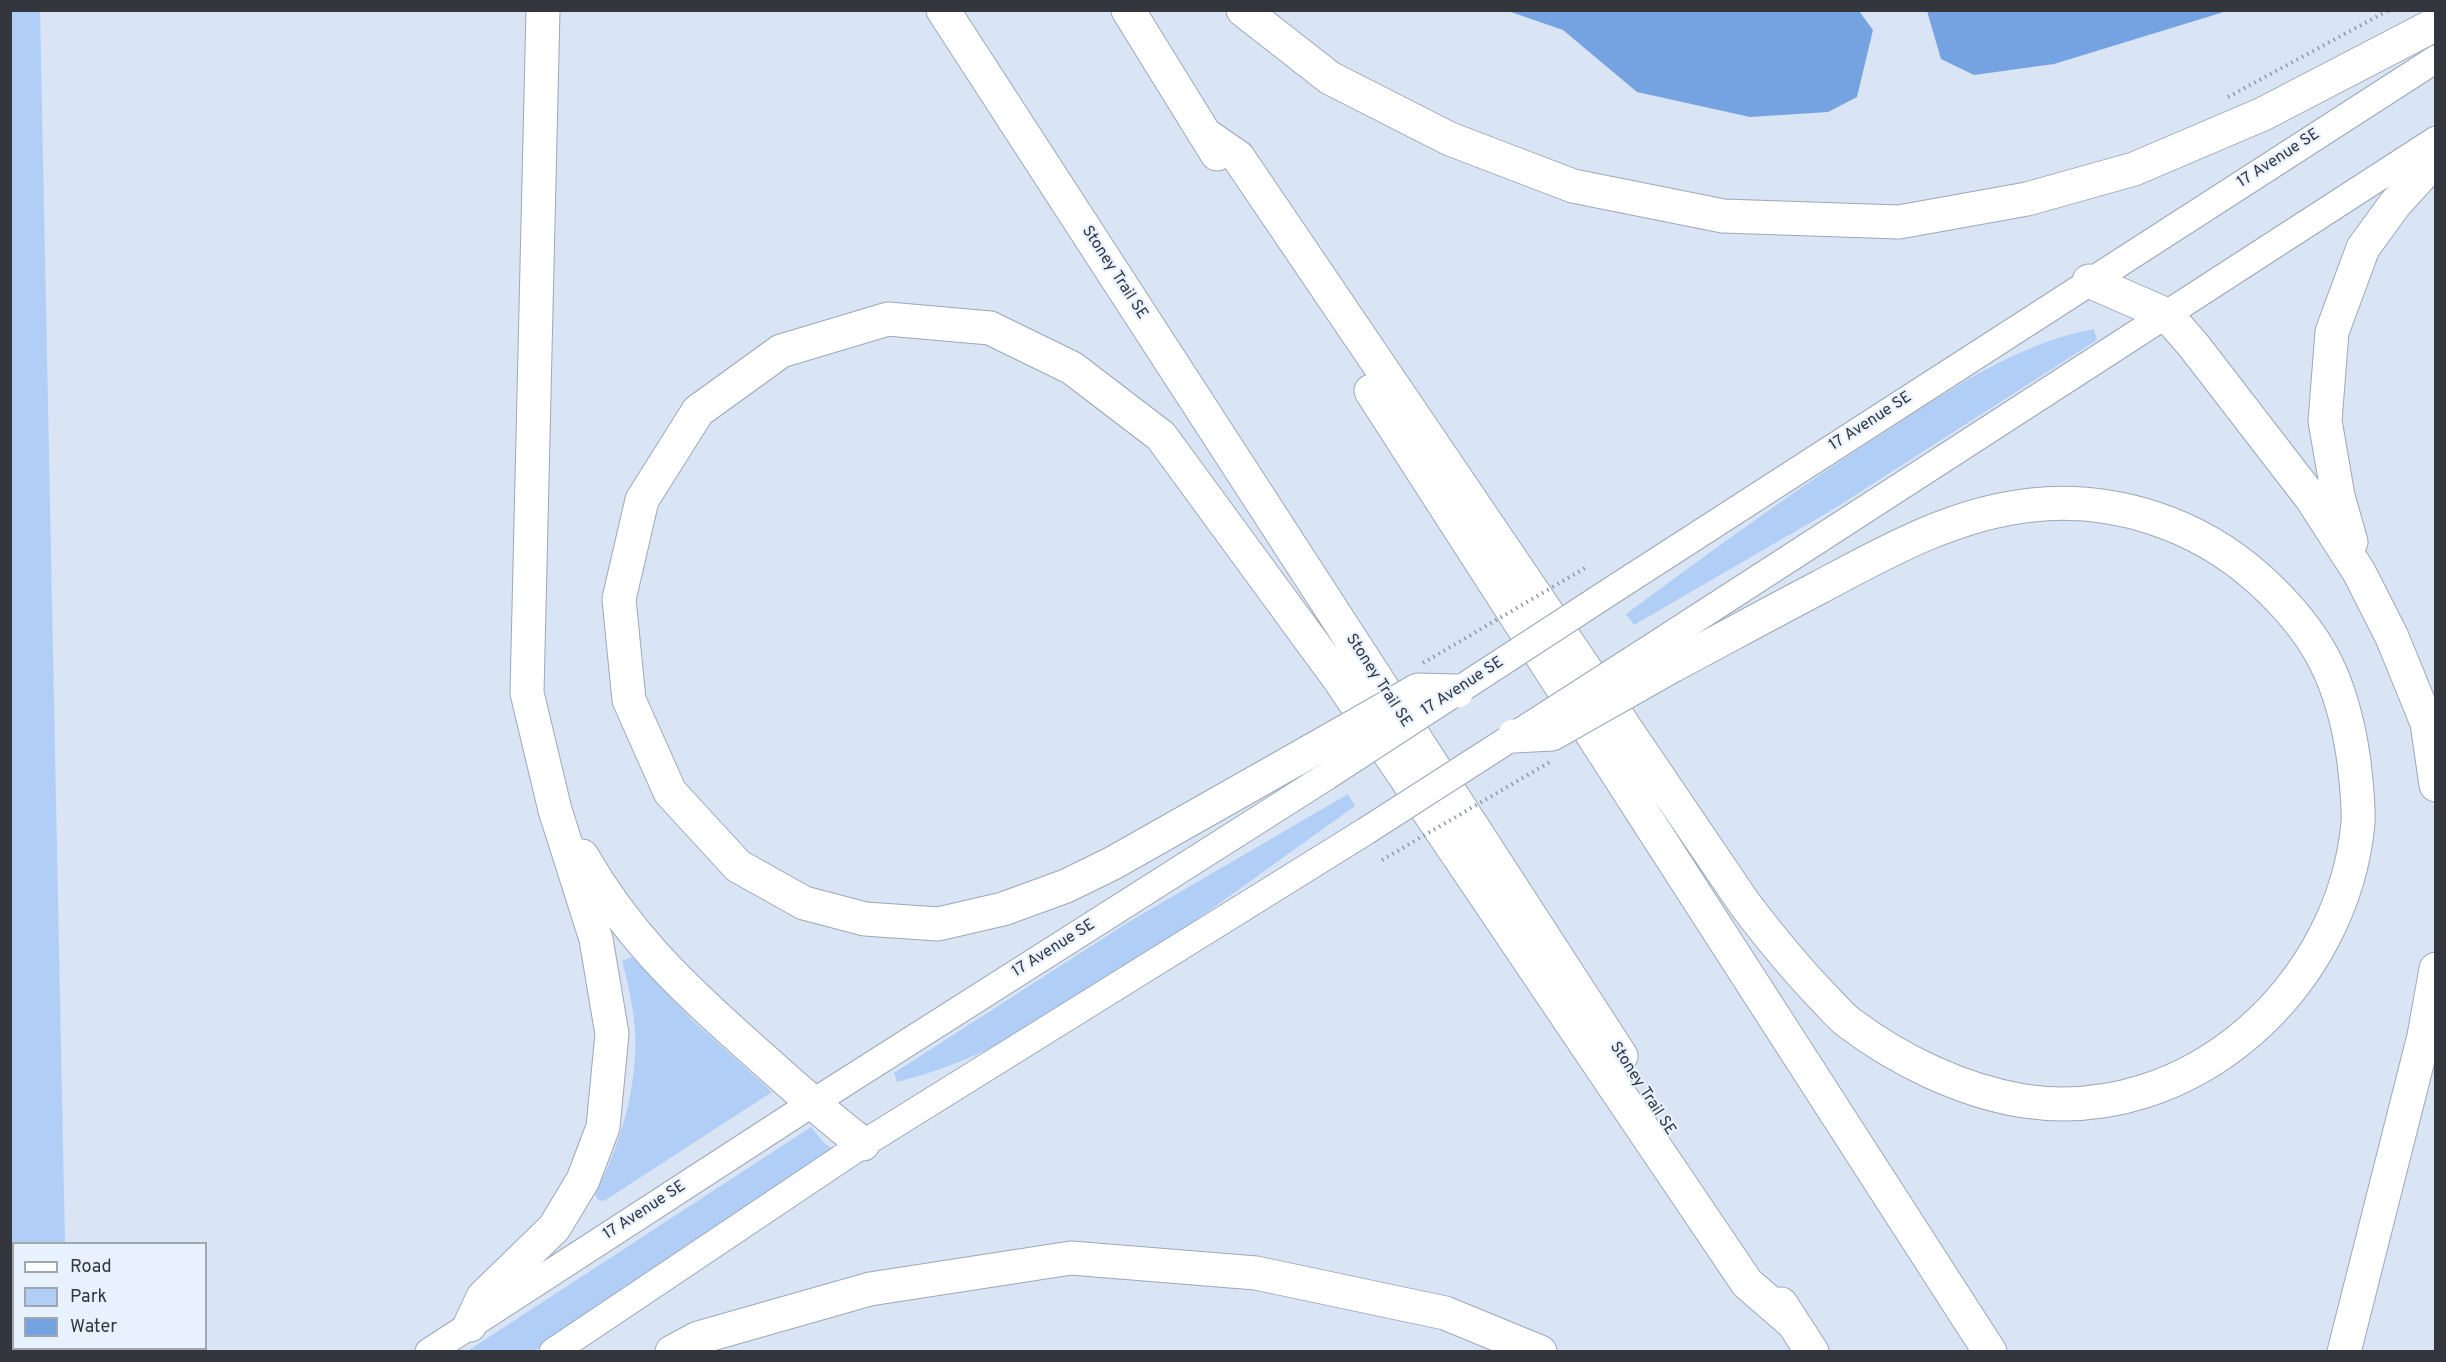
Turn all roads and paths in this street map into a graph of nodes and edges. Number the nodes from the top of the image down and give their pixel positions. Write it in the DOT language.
graph roads {
  1 [pos="543,10"];
  2 [pos="943,10"];
  3 [pos="1128,10"];
  4 [pos="1243,10"];
  5 [pos="2388,10"];
  6 [pos="2436,24"];
  7 [pos="2436,58"];
  8 [pos="2230,103"];
  9 [pos="1206,135"];
  10 [pos="2436,140"];
  11 [pos="2436,159"];
  12 [pos="2089,281"];
  13 [pos="2168,315"];
  14 [pos="1586,568"];
  15 [pos="2359,572"];
  16 [pos="1664,655"];
  17 [pos="1422,663"];
  18 [pos="1457,691"];
  19 [pos="1514,736"];
  20 [pos="1556,759"];
  21 [pos="1318,764"];
  22 [pos="2436,785"];
  23 [pos="555,810"];
  24 [pos="1382,860"];
  25 [pos="2436,969"];
  26 [pos="811,1104"];
  27 [pos="863,1144"];
  28 [pos="1793,1323"];
  29 [pos="470,1325"];
  30 [pos="429,1352"];
  31 [pos="553,1352"];
  32 [pos="672,1352"];
  33 [pos="1540,1352"];
  34 [pos="1812,1352"];
  35 [pos="1990,1352"];
  36 [pos="2344,1352"];
  1 -- 23 [label="highway"];
  2 -- 28 [label="highway, Stoney Trail SE"];
  3 -- 9 [label="highway"];
  4 -- 6 [label="highway"];
  5 -- 8 [label="path"];
  7 -- 12 [label="main road, 17 Avenue SE"];
  9 -- 16 [label="highway"];
  9 -- 35 [label="highway"];
  10 -- 13 [label="main road"];
  11 -- 15 [label="highway"];
  12 -- 13 [label="highway"];
  12 -- 18 [label="main road, 17 Avenue SE, bridge"];
  13 -- 15 [label="highway"];
  13 -- 16 [label="main road"];
  14 -- 17 [label="path, bridge"];
  15 -- 22 [label="highway"];
  16 -- 19 [label="highway, bridge"];
  18 -- 21 [label="highway, bridge"];
  19 -- 27 [label="main road, bridge"];
  20 -- 24 [label="path, bridge"];
  21 -- 26 [label="main road, 17 Avenue SE"];
  21 -- 28 [label="highway"];
  23 -- 26 [label="highway"];
  23 -- 29 [label="highway"];
  25 -- 36 [label="highway"];
  26 -- 27 [label="highway"];
  26 -- 29 [label="main road, 17 Avenue SE"];
  27 -- 31 [label="main road"];
  28 -- 34 [label="highway, Stoney Trail SE"];
  29 -- 30 [label="main road, 17 Avenue SE"];
  32 -- 33 [label="highway"];
}
